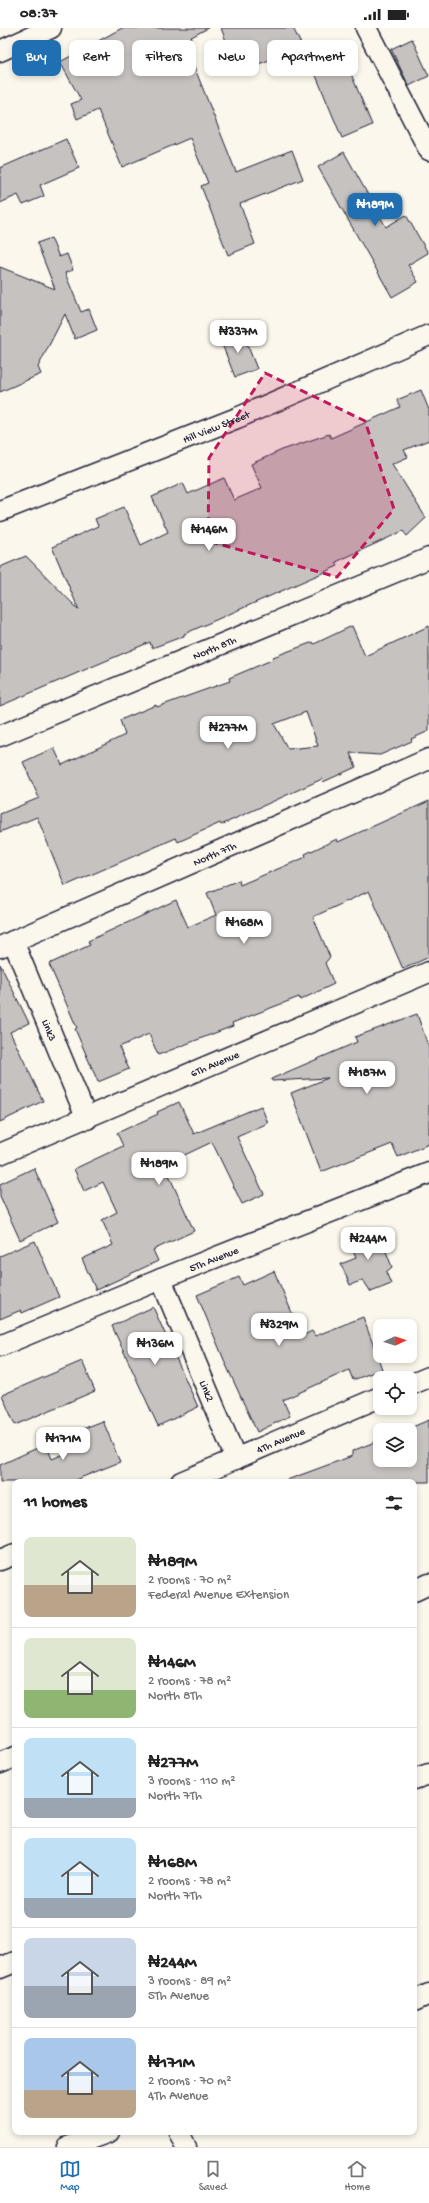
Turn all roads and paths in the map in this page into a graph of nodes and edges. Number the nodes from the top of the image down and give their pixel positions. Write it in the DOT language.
graph roads {
  1 [pos="51,28"];
  2 [pos="366,28"];
  3 [pos="0,51"];
  4 [pos="429,150"];
  5 [pos="429,335"];
  6 [pos="0,511"];
  7 [pos="429,558"];
  8 [pos="0,736"];
  9 [pos="429,759"];
  10 [pos="6,944"];
  11 [pos="429,972"];
  12 [pos="87,1119"];
  13 [pos="0,1154"];
  14 [pos="429,1174"];
  15 [pos="161,1279"];
  16 [pos="0,1346"];
  17 [pos="429,1376"];
  18 [pos="417,1382"];
  19 [pos="373,1400"];
  20 [pos="236,1459"];
  21 [pos="188,1479"];
  22 [pos="12,1555"];
  23 [pos="0,1560"];
  24 [pos="429,1584"];
  25 [pos="417,1590"];
  26 [pos="12,1758"];
  27 [pos="0,1763"];
  28 [pos="429,1774"];
  29 [pos="417,1778"];
  30 [pos="12,1963"];
  31 [pos="0,1968"];
  32 [pos="429,1994"];
  33 [pos="417,2000"];
  34 [pos="101,2135"];
  35 [pos="180,2135"];
  36 [pos="68,2147"];
  37 [pos="186,2147"];
  1 -- 3 [label="street"];
  2 -- 4 [label="street"];
  5 -- 6 [label="street, Hill View Street"];
  7 -- 8 [label="street, North 8Th"];
  9 -- 10 [label="street, North 7Th"];
  10 -- 12 [label="street, Link3"];
  11 -- 12 [label="street, 6Th Avenue"];
  12 -- 13 [label="street, 6Th Avenue"];
  14 -- 15 [label="street, 5Th Avenue"];
  15 -- 16 [label="street, 5Th Avenue"];
  15 -- 20 [label="street, Link2"];
  17 -- 18 [label="street"];
  19 -- 20 [label="street, 4Th Avenue"];
  20 -- 21 [label="street, 4Th Avenue"];
  22 -- 23 [label="street"];
  24 -- 25 [label="street"];
  26 -- 27 [label="street"];
  28 -- 29 [label="street"];
  30 -- 31 [label="street"];
  32 -- 33 [label="street"];
  34 -- 36 [label="street"];
  35 -- 37 [label="street"];
}
